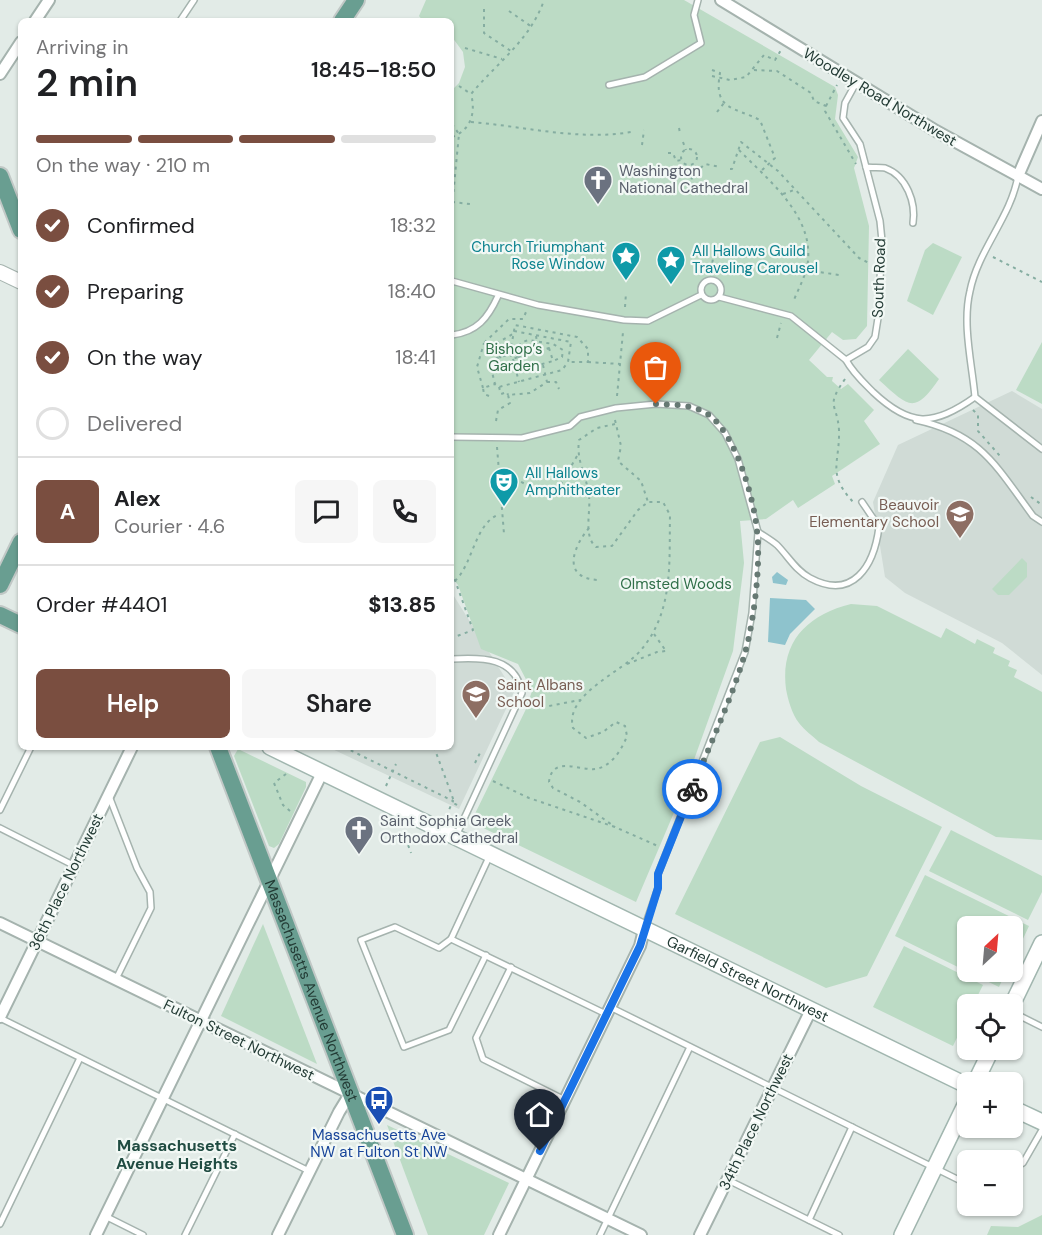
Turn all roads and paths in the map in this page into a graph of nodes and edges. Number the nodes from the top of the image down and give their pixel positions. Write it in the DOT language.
graph roads {
  1 [pos="49,0"];
  2 [pos="194,0"];
  3 [pos="356,0"];
  4 [pos="544,0"];
  5 [pos="698,0"];
  6 [pos="721,0"];
  7 [pos="484,9"];
  8 [pos="509,11"];
  9 [pos="37,18"];
  10 [pos="182,18"];
  11 [pos="345,18"];
  12 [pos="532,27"];
  13 [pos="18,47"];
  14 [pos="465,48"];
  15 [pos="781,50"];
  16 [pos="511,51"];
  17 [pos="502,59"];
  18 [pos="712,70"];
  19 [pos="754,70"];
  20 [pos="0,74"];
  21 [pos="712,76"];
  22 [pos="719,78"];
  23 [pos="856,83"];
  24 [pos="609,85"];
  25 [pos="837,85"];
  26 [pos="459,86"];
  27 [pos="471,94"];
  28 [pos="724,103"];
  29 [pos="826,106"];
  30 [pos="717,112"];
  31 [pos="836,112"];
  32 [pos="828,115"];
  33 [pos="1042,121"];
  34 [pos="471,122"];
  35 [pos="454,127"];
  36 [pos="678,128"];
  37 [pos="644,130"];
  38 [pos="631,132"];
  39 [pos="680,133"];
  40 [pos="459,134"];
  41 [pos="454,135"];
  42 [pos="683,142"];
  43 [pos="642,145"];
  44 [pos="686,150"];
  45 [pos="739,150"];
  46 [pos="668,153"];
  47 [pos="681,159"];
  48 [pos="697,160"];
  49 [pos="769,163"];
  50 [pos="705,164"];
  51 [pos="720,167"];
  52 [pos="866,167"];
  53 [pos="730,169"];
  54 [pos="760,172"];
  55 [pos="0,176"];
  56 [pos="1018,176"];
  57 [pos="674,179"];
  58 [pos="454,183"];
  59 [pos="690,186"];
  60 [pos="1042,189"];
  61 [pos="794,190"];
  62 [pos="695,193"];
  63 [pos="783,194"];
  64 [pos="454,202"];
  65 [pos="470,204"];
  66 [pos="18,222"];
  67 [pos="913,223"];
  68 [pos="714,253"];
  69 [pos="985,253"];
  70 [pos="859,258"];
  71 [pos="854,260"];
  72 [pos="880,264"];
  73 [pos="711,270"];
  74 [pos="806,270"];
  75 [pos="0,272"];
  76 [pos="839,275"];
  77 [pos="1042,277"];
  78 [pos="18,281"];
  79 [pos="454,282"];
  80 [pos="1041,282"];
  81 [pos="626,293"];
  82 [pos="701,295"];
  83 [pos="498,296"];
  84 [pos="719,297"];
  85 [pos="793,302"];
  86 [pos="528,303"];
  87 [pos="625,307"];
  88 [pos="782,320"];
  89 [pos="623,332"];
  90 [pos="514,333"];
  91 [pos="454,335"];
  92 [pos="536,336"];
  93 [pos="777,338"];
  94 [pos="536,341"];
  95 [pos="579,341"];
  96 [pos="571,342"];
  97 [pos="484,343"];
  98 [pos="497,343"];
  99 [pos="557,346"];
  100 [pos="549,348"];
  101 [pos="564,351"];
  102 [pos="569,351"];
  103 [pos="539,353"];
  104 [pos="510,354"];
  105 [pos="500,357"];
  106 [pos="518,357"];
  107 [pos="513,358"];
  108 [pos="846,360"];
  109 [pos="553,362"];
  110 [pos="568,362"];
  111 [pos="588,362"];
  112 [pos="524,363"];
  113 [pos="542,363"];
  114 [pos="519,364"];
  115 [pos="620,364"];
  116 [pos="502,365"];
  117 [pos="515,366"];
  118 [pos="507,368"];
  119 [pos="499,370"];
  120 [pos="491,372"];
  121 [pos="545,374"];
  122 [pos="845,379"];
  123 [pos="519,382"];
  124 [pos="547,382"];
  125 [pos="495,384"];
  126 [pos="499,387"];
  127 [pos="483,388"];
  128 [pos="559,389"];
  129 [pos="508,395"];
  130 [pos="489,396"];
  131 [pos="617,396"];
  132 [pos="975,397"];
  133 [pos="971,408"];
  134 [pos="916,420"];
  135 [pos="496,421"];
  136 [pos="454,437"];
  137 [pos="1042,449"];
  138 [pos="497,453"];
  139 [pos="577,456"];
  140 [pos="1000,456"];
  141 [pos="499,478"];
  142 [pos="648,502"];
  143 [pos="862,502"];
  144 [pos="502,513"];
  145 [pos="1042,522"];
  146 [pos="589,528"];
  147 [pos="758,532"];
  148 [pos="504,534"];
  149 [pos="18,548"];
  150 [pos="454,578"];
  151 [pos="598,580"];
  152 [pos="455,581"];
  153 [pos="0,585"];
  154 [pos="0,615"];
  155 [pos="18,624"];
  156 [pos="654,633"];
  157 [pos="454,637"];
  158 [pos="454,659"];
  159 [pos="624,665"];
  160 [pos="519,700"];
  161 [pos="580,700"];
  162 [pos="30,750"];
  163 [pos="131,750"];
  164 [pos="220,750"];
  165 [pos="276,750"];
  166 [pos="350,750"];
  167 [pos="435,750"];
  168 [pos="480,753"];
  169 [pos="475,763"];
  170 [pos="396,764"];
  171 [pos="392,772"];
  172 [pos="322,773"];
  173 [pos="286,774"];
  174 [pos="493,781"];
  175 [pos="386,786"];
  176 [pos="109,794"];
  177 [pos="462,807"];
  178 [pos="0,810"];
  179 [pos="290,811"];
  180 [pos="448,812"];
  181 [pos="615,827"];
  182 [pos="0,828"];
  183 [pos="403,831"];
  184 [pos="455,838"];
  185 [pos="662,848"];
  186 [pos="411,853"];
  187 [pos="490,855"];
  188 [pos="74,866"];
  189 [pos="269,880"];
  190 [pos="0,923"];
  191 [pos="644,930"];
  192 [pos="451,939"];
  193 [pos="38,942"];
  194 [pos="1042,943"];
  195 [pos="486,955"];
  196 [pos="511,967"];
  197 [pos="115,980"];
  198 [pos="1017,994"];
  199 [pos="811,1010"];
  200 [pos="608,1011"];
  201 [pos="0,1018"];
  202 [pos="1023,1018"];
  203 [pos="200,1021"];
  204 [pos="1042,1027"];
  205 [pos="690,1047"];
  206 [pos="80,1058"];
  207 [pos="957,1081"];
  208 [pos="773,1088"];
  209 [pos="350,1094"];
  210 [pos="163,1098"];
  211 [pos="565,1100"];
  212 [pos="1023,1113"];
  213 [pos="957,1122"];
  214 [pos="1042,1122"];
  215 [pos="852,1127"];
  216 [pos="1042,1130"];
  217 [pos="235,1134"];
  218 [pos="1023,1163"];
  219 [pos="935,1167"];
  220 [pos="309,1171"];
  221 [pos="957,1176"];
  222 [pos="526,1179"];
  223 [pos="728,1180"];
  224 [pos="105,1216"];
  225 [pos="608,1219"];
  226 [pos="809,1220"];
  227 [pos="0,1224"];
  228 [pos="96,1235"];
  229 [pos="143,1235"];
  230 [pos="185,1235"];
  231 [pos="278,1235"];
  232 [pos="405,1235"];
  233 [pos="499,1235"];
  234 [pos="600,1235"];
  235 [pos="641,1235"];
  236 [pos="700,1235"];
  237 [pos="839,1235"];
  238 [pos="902,1235"];
  1 -- 9 [label="street"];
  2 -- 10 [label="lane"];
  3 -- 11 [label="main road"];
  4 -- 12 [label="path"];
  5 -- 24 [label="lane"];
  6 -- 23 [label="street, Woodley Road Northwest"];
  7 -- 16 [label="path"];
  8 -- 12 [label="path"];
  12 -- 16 [label="path"];
  13 -- 20 [label="street"];
  14 -- 17 [label="path"];
  15 -- 19 [label="path"];
  16 -- 17 [label="path"];
  17 -- 27 [label="path"];
  18 -- 22 [label="path"];
  19 -- 22 [label="path"];
  19 -- 29 [label="path"];
  21 -- 22 [label="path"];
  22 -- 28 [label="path"];
  23 -- 52 [label="lane, South Road"];
  23 -- 56 [label="street, Woodley Road Northwest"];
  25 -- 29 [label="path"];
  26 -- 27 [label="path"];
  27 -- 34 [label="path"];
  28 -- 30 [label="path"];
  28 -- 49 [label="path"];
  29 -- 32 [label="path"];
  31 -- 32 [label="path"];
  32 -- 52 [label="path"];
  33 -- 56 [label="street"];
  34 -- 38 [label="path"];
  34 -- 40 [label="path"];
  35 -- 40 [label="path"];
  36 -- 39 [label="path"];
  37 -- 43 [label="path"];
  40 -- 41 [label="path"];
  40 -- 58 [label="path"];
  42 -- 44 [label="path"];
  44 -- 47 [label="path"];
  44 -- 48 [label="path"];
  45 -- 49 [label="path"];
  45 -- 53 [label="path"];
  45 -- 54 [label="path"];
  46 -- 47 [label="path"];
  47 -- 48 [label="path"];
  48 -- 50 [label="path"];
  49 -- 54 [label="path"];
  49 -- 61 [label="path"];
  50 -- 51 [label="path"];
  50 -- 59 [label="path"];
  52 -- 67 [label="lane"];
  52 -- 72 [label="lane, South Road"];
  54 -- 63 [label="path"];
  55 -- 66 [label="main road"];
  56 -- 60 [label="street, Woodley Road Northwest"];
  56 -- 69 [label="lane"];
  57 -- 59 [label="path"];
  59 -- 62 [label="path"];
  61 -- 63 [label="path"];
  61 -- 70 [label="path"];
  63 -- 74 [label="path"];
  64 -- 65 [label="path"];
  68 -- 73 [label="path"];
  69 -- 80 [label="path"];
  69 -- 132 [label="lane"];
  70 -- 71 [label="path"];
  70 -- 72 [label="path"];
  72 -- 108 [label="lane, South Road"];
  74 -- 76 [label="path"];
  74 -- 85 [label="path"];
  75 -- 78 [label="street"];
  77 -- 80 [label="path"];
  79 -- 83 [label="lane"];
  81 -- 87 [label="path"];
  82 -- 84 [label="lane"];
  82 -- 84 [label="lane"];
  82 -- 86 [label="lane"];
  83 -- 86 [label="lane"];
  83 -- 91 [label="lane"];
  84 -- 108 [label="lane"];
  86 -- 97 [label="path"];
  88 -- 93 [label="path"];
  89 -- 115 [label="path"];
  90 -- 92 [label="path"];
  90 -- 95 [label="path"];
  90 -- 98 [label="path"];
  90 -- 104 [label="path"];
  92 -- 94 [label="path"];
  92 -- 96 [label="path"];
  94 -- 99 [label="path"];
  94 -- 103 [label="path"];
  94 -- 106 [label="path"];
  95 -- 96 [label="path"];
  95 -- 111 [label="path"];
  96 -- 102 [label="path"];
  97 -- 98 [label="path"];
  97 -- 127 [label="path"];
  98 -- 105 [label="path"];
  99 -- 100 [label="path"];
  99 -- 101 [label="path"];
  100 -- 103 [label="path"];
  100 -- 109 [label="path"];
  101 -- 102 [label="path"];
  101 -- 109 [label="path"];
  102 -- 110 [label="path"];
  103 -- 106 [label="path"];
  104 -- 105 [label="path"];
  104 -- 107 [label="path"];
  105 -- 116 [label="path"];
  105 -- 120 [label="path"];
  106 -- 107 [label="path"];
  106 -- 114 [label="path"];
  107 -- 117 [label="path"];
  108 -- 134 [label="lane"];
  109 -- 113 [label="path"];
  110 -- 111 [label="path"];
  110 -- 121 [label="path"];
  111 -- 115 [label="path"];
  112 -- 114 [label="path"];
  113 -- 114 [label="path"];
  113 -- 121 [label="path"];
  114 -- 117 [label="path"];
  115 -- 131 [label="path"];
  116 -- 118 [label="path"];
  116 -- 119 [label="path"];
  117 -- 118 [label="path"];
  117 -- 123 [label="path"];
  118 -- 119 [label="path"];
  119 -- 120 [label="path"];
  120 -- 125 [label="path"];
  121 -- 123 [label="path"];
  121 -- 124 [label="path"];
  122 -- 143 [label="path"];
  123 -- 126 [label="path"];
  124 -- 128 [label="path"];
  124 -- 129 [label="path"];
  125 -- 126 [label="path"];
  125 -- 127 [label="path"];
  126 -- 129 [label="path"];
  127 -- 130 [label="path"];
  129 -- 135 [label="path"];
  132 -- 134 [label="lane"];
  132 -- 137 [label="lane"];
  133 -- 140 [label="path"];
  134 -- 145 [label="lane"];
  136 -- 147 [label="lane"];
  138 -- 141 [label="path"];
  139 -- 141 [label="path"];
  139 -- 142 [label="path"];
  139 -- 146 [label="path"];
  141 -- 144 [label="path"];
  142 -- 146 [label="path"];
  142 -- 156 [label="path"];
  143 -- 147 [label="lane"];
  144 -- 148 [label="path"];
  144 -- 152 [label="path"];
  146 -- 151 [label="path"];
  147 -- 191 [label="lane"];
  149 -- 153 [label="main road"];
  150 -- 152 [label="path"];
  152 -- 157 [label="path"];
  154 -- 155 [label="main road"];
  156 -- 159 [label="path"];
  156 -- 159 [label="path"];
  158 -- 160 [label="lane"];
  159 -- 161 [label="path"];
  160 -- 161 [label="path"];
  160 -- 184 [label="lane"];
  161 -- 181 [label="path"];
  162 -- 178 [label="lane"];
  163 -- 176 [label="street, 36th Place Northwest"];
  164 -- 189 [label="main road, Massachusetts Avenue Northwest"];
  165 -- 172 [label="main road, Garfield Street Northwest"];
  166 -- 171 [label="path"];
  167 -- 177 [label="path"];
  168 -- 169 [label="path"];
  170 -- 171 [label="path"];
  171 -- 175 [label="path"];
  171 -- 180 [label="path"];
  172 -- 184 [label="main road, Garfield Street Northwest"];
  172 -- 189 [label="street"];
  173 -- 179 [label="path"];
  174 -- 181 [label="path"];
  176 -- 188 [label="street, 36th Place Northwest"];
  176 -- 197 [label="lane"];
  181 -- 185 [label="path"];
  182 -- 188 [label="lane"];
  183 -- 186 [label="path"];
  184 -- 187 [label="main road, Garfield Street Northwest"];
  187 -- 191 [label="main road, Garfield Street Northwest"];
  187 -- 192 [label="lane"];
  188 -- 193 [label="street, 36th Place Northwest"];
  189 -- 203 [label="street"];
  189 -- 209 [label="main road, Massachusetts Avenue Northwest"];
  190 -- 193 [label="street, Fulton Street Northwest"];
  191 -- 199 [label="main road, Garfield Street Northwest"];
  191 -- 200 [label="street"];
  192 -- 195 [label="lane"];
  192 -- 195 [label="lane"];
  193 -- 197 [label="street, Fulton Street Northwest"];
  193 -- 201 [label="street, 36th Place Northwest"];
  194 -- 198 [label="main road"];
  195 -- 196 [label="lane"];
  196 -- 200 [label="lane"];
  196 -- 211 [label="lane"];
  197 -- 203 [label="street, Fulton Street Northwest"];
  199 -- 207 [label="main road, Garfield Street Northwest"];
  199 -- 208 [label="street, 34th Place Northwest"];
  200 -- 205 [label="lane"];
  200 -- 211 [label="street"];
  201 -- 206 [label="lane"];
  202 -- 204 [label="lane"];
  203 -- 209 [label="street, Fulton Street Northwest"];
  203 -- 210 [label="street"];
  205 -- 208 [label="lane"];
  205 -- 225 [label="lane"];
  206 -- 210 [label="lane"];
  206 -- 227 [label="lane"];
  208 -- 215 [label="lane"];
  208 -- 223 [label="street, 34th Place Northwest"];
  209 -- 220 [label="street"];
  209 -- 222 [label="street, Fulton Street Northwest"];
  209 -- 232 [label="main road, Massachusetts Avenue Northwest"];
  210 -- 217 [label="lane"];
  210 -- 224 [label="street"];
  211 -- 222 [label="street"];
  212 -- 214 [label="main road"];
  213 -- 219 [label="main road"];
  215 -- 219 [label="lane"];
  215 -- 226 [label="lane"];
  216 -- 218 [label="lane"];
  217 -- 220 [label="lane"];
  217 -- 230 [label="lane"];
  219 -- 221 [label="lane"];
  219 -- 238 [label="main road"];
  220 -- 231 [label="street"];
  222 -- 225 [label="street, Fulton Street Northwest"];
  222 -- 233 [label="street"];
  223 -- 226 [label="lane"];
  223 -- 236 [label="street, 34th Place Northwest"];
  224 -- 228 [label="street"];
  224 -- 229 [label="lane"];
  225 -- 234 [label="lane"];
  225 -- 235 [label="street, Fulton Street Northwest"];
  226 -- 237 [label="lane"];
}
